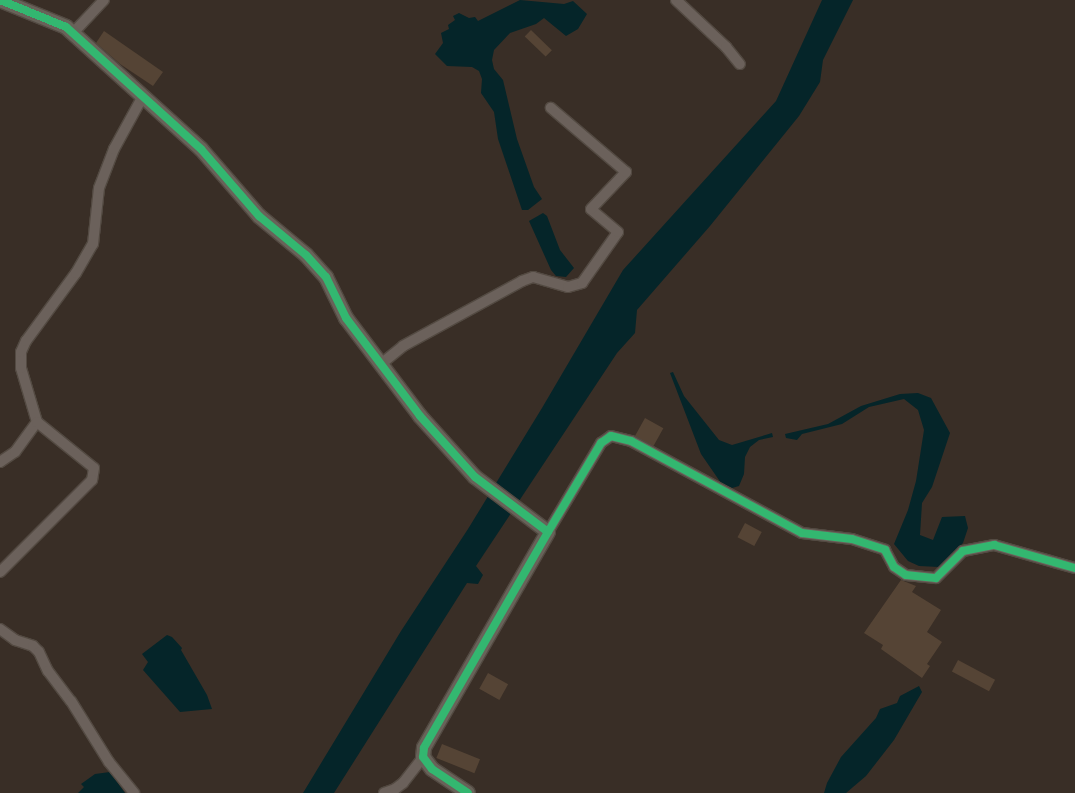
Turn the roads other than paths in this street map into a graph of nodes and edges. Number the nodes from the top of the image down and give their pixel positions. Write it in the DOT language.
graph roads {
  1 [pos="0,0"];
  2 [pos="104,0"];
  3 [pos="676,0"];
  4 [pos="73,32"];
  5 [pos="740,64"];
  6 [pos="143,96"];
  7 [pos="551,108"];
  8 [pos="381,364"];
  9 [pos="37,422"];
  10 [pos="0,462"];
  11 [pos="548,532"];
  12 [pos="1075,568"];
  13 [pos="0,572"];
  14 [pos="0,629"];
  15 [pos="423,757"];
  16 [pos="134,793"];
  17 [pos="384,793"];
  18 [pos="468,793"];
  1 -- 4 [label="street"];
  2 -- 4 [label="street"];
  3 -- 5 [label="street"];
  4 -- 6 [label="street"];
  6 -- 8 [label="street"];
  6 -- 9 [label="street"];
  7 -- 8 [label="street"];
  8 -- 11 [label="street"];
  9 -- 10 [label="street"];
  9 -- 13 [label="street"];
  11 -- 12 [label="street"];
  11 -- 15 [label="street"];
  14 -- 16 [label="street"];
  15 -- 17 [label="street"];
  15 -- 18 [label="street"];
}
